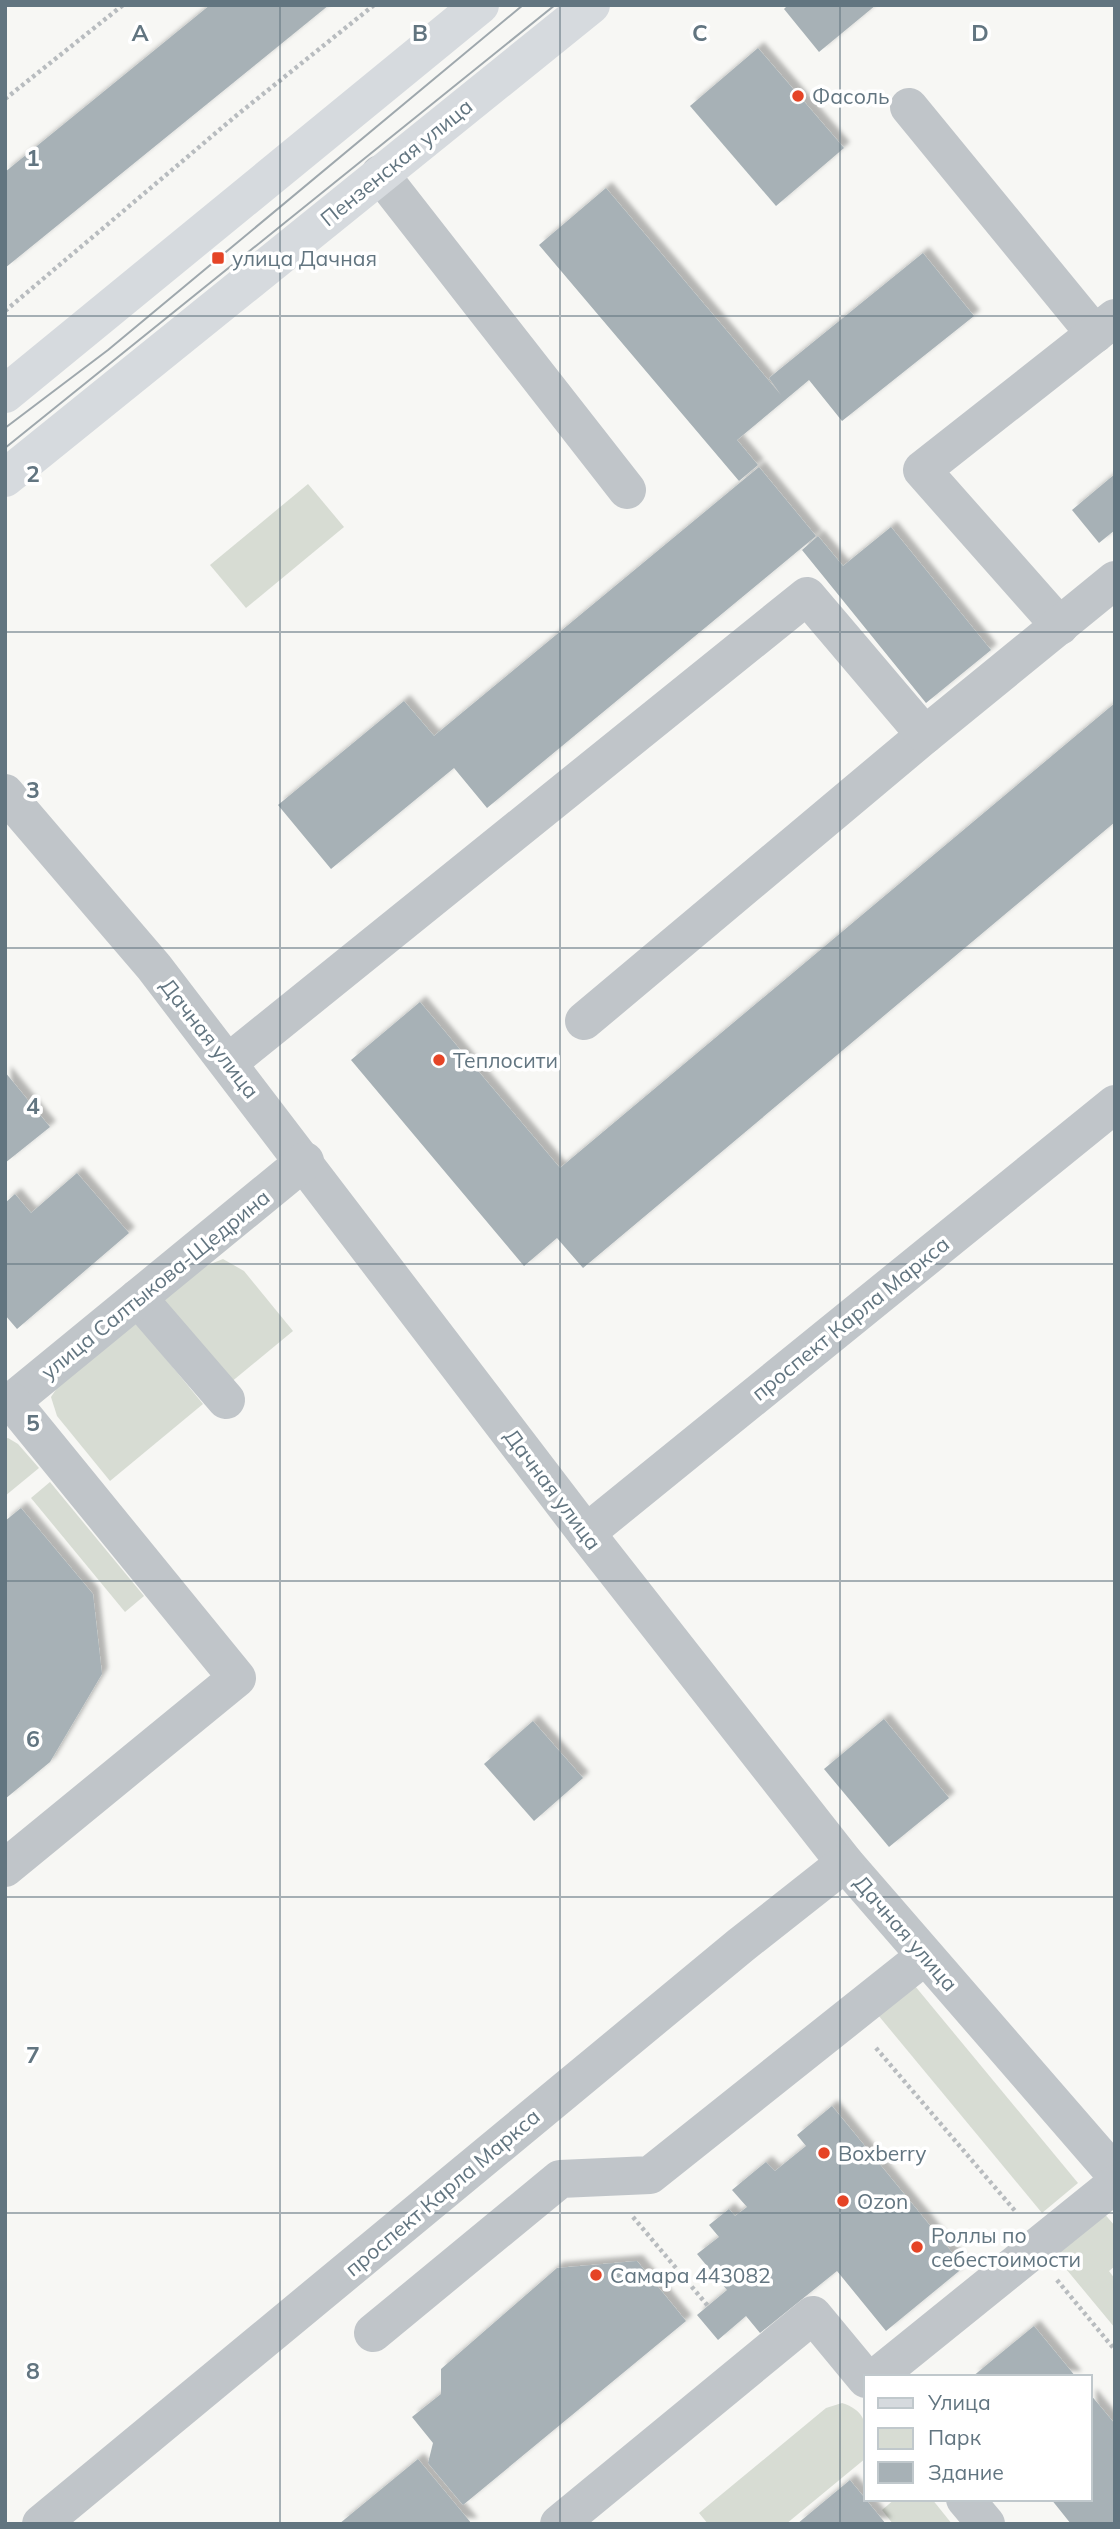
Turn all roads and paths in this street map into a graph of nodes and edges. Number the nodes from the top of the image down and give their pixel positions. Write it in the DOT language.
graph roads {
  1 [pos="123,5"];
  2 [pos="374,5"];
  3 [pos="480,5"];
  4 [pos="591,5"];
  5 [pos="5,99"];
  6 [pos="909,107"];
  7 [pos="380,174"];
  8 [pos="5,311"];
  9 [pos="1105,326"];
  10 [pos="5,394"];
  11 [pos="5,478"];
  12 [pos="627,490"];
  13 [pos="1115,580"];
  14 [pos="1060,626"];
  15 [pos="925,735"];
  16 [pos="7,799"];
  17 [pos="584,1021"];
  18 [pos="229,1062"];
  19 [pos="1115,1104"];
  20 [pos="305,1161"];
  21 [pos="138,1298"];
  22 [pos="226,1401"];
  23 [pos="8,1404"];
  24 [pos="586,1533"];
  25 [pos="845,1863"];
  26 [pos="5,1868"];
  27 [pos="925,1956"];
  28 [pos="873,2043"];
  29 [pos="1115,2174"];
  30 [pos="1115,2184"];
  31 [pos="642,2207"];
  32 [pos="1031,2249"];
  33 [pos="708,2306"];
  34 [pos="373,2333"];
  35 [pos="1115,2350"];
  36 [pos="878,2375"];
  37 [pos="864,2377"];
  38 [pos="967,2501"];
  39 [pos="41,2524"];
  40 [pos="559,2524"];
  41 [pos="986,2524"];
  1 -- 5 [label="path"];
  2 -- 8 [label="path"];
  3 -- 10 [label="main road"];
  4 -- 7 [label="main road, Пензенская улица"];
  6 -- 9 [label="street"];
  7 -- 11 [label="main road, Пензенская улица"];
  7 -- 12 [label="street"];
  9 -- 14 [label="street"];
  13 -- 14 [label="street"];
  14 -- 15 [label="street"];
  15 -- 17 [label="street"];
  15 -- 18 [label="street"];
  16 -- 18 [label="street, Дачная улица"];
  18 -- 20 [label="street, Дачная улица"];
  19 -- 24 [label="street, проспект Карла Маркса"];
  20 -- 21 [label="street, улица Салтыкова-Щедрина"];
  20 -- 24 [label="street, Дачная улица"];
  21 -- 22 [label="street"];
  21 -- 23 [label="street, улица Салтыкова-Щедрина"];
  23 -- 26 [label="street"];
  24 -- 25 [label="street, Дачная улица"];
  25 -- 27 [label="street, Дачная улица"];
  25 -- 39 [label="street, проспект Карла Маркса"];
  27 -- 29 [label="street, Дачная улица"];
  27 -- 34 [label="street"];
  28 -- 32 [label="path"];
  30 -- 32 [label="street"];
  31 -- 33 [label="path"];
  32 -- 35 [label="path"];
  32 -- 36 [label="street"];
  37 -- 40 [label="street"];
  38 -- 41 [label="street"];
}
